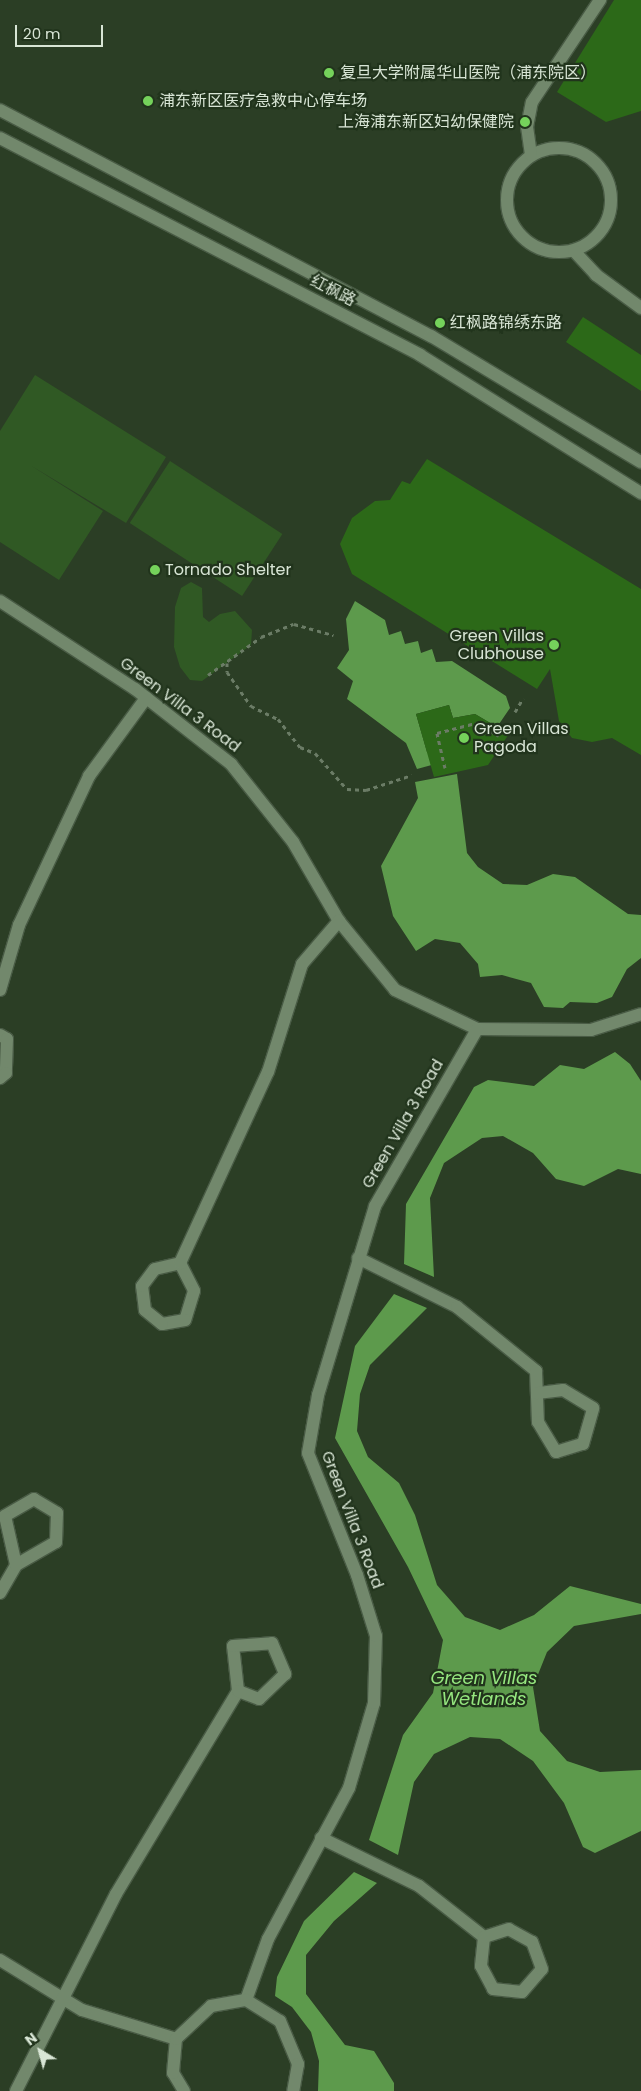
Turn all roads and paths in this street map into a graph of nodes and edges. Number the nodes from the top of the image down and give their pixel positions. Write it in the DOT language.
graph roads {
  1 [pos="600,0"];
  2 [pos="0,110"];
  3 [pos="0,138"];
  4 [pos="531,155"];
  5 [pos="574,250"];
  6 [pos="641,308"];
  7 [pos="641,462"];
  8 [pos="641,493"];
  9 [pos="0,601"];
  10 [pos="334,634"];
  11 [pos="227,663"];
  12 [pos="208,675"];
  13 [pos="146,698"];
  14 [pos="524,698"];
  15 [pos="515,712"];
  16 [pos="498,736"];
  17 [pos="445,768"];
  18 [pos="412,776"];
  19 [pos="338,921"];
  20 [pos="0,990"];
  21 [pos="641,1014"];
  22 [pos="477,1029"];
  23 [pos="0,1035"];
  24 [pos="0,1078"];
  25 [pos="358,1258"];
  26 [pos="180,1263"];
  27 [pos="537,1393"];
  28 [pos="16,1565"];
  29 [pos="0,1593"];
  30 [pos="238,1691"];
  31 [pos="321,1838"];
  32 [pos="484,1937"];
  33 [pos="0,1960"];
  34 [pos="65,2000"];
  35 [pos="246,2000"];
  36 [pos="176,2039"];
  37 [pos="16,2091"];
  38 [pos="184,2091"];
  39 [pos="293,2091"];
  1 -- 4 [label="street"];
  2 -- 7 [label="street, 红枫路"];
  3 -- 8 [label="street, 红枫路"];
  4 -- 5 [label="street"];
  4 -- 5 [label="street"];
  5 -- 6 [label="street"];
  9 -- 13 [label="street, Green Villa 3 Road"];
  10 -- 11 [label="path"];
  11 -- 12 [label="path"];
  11 -- 18 [label="path"];
  13 -- 19 [label="street, Green Villa 3 Road"];
  13 -- 20 [label="street"];
  14 -- 15 [label="path"];
  16 -- 17 [label="path"];
  19 -- 22 [label="street, Green Villa 3 Road"];
  19 -- 26 [label="street"];
  21 -- 22 [label="street, Green Villa 3 Road"];
  22 -- 25 [label="street, Green Villa 3 Road"];
  23 -- 24 [label="street"];
  25 -- 27 [label="street"];
  25 -- 31 [label="street, Green Villa 3 Road"];
  26 -- 26 [label="street"];
  27 -- 27 [label="street"];
  28 -- 28 [label="street"];
  28 -- 29 [label="street"];
  30 -- 30 [label="street"];
  30 -- 34 [label="street"];
  31 -- 32 [label="street"];
  31 -- 35 [label="street, Green Villa 3 Road"];
  32 -- 32 [label="street"];
  33 -- 34 [label="street"];
  34 -- 36 [label="street"];
  34 -- 37 [label="street"];
  35 -- 36 [label="street"];
  35 -- 39 [label="street"];
  36 -- 38 [label="street"];
}
